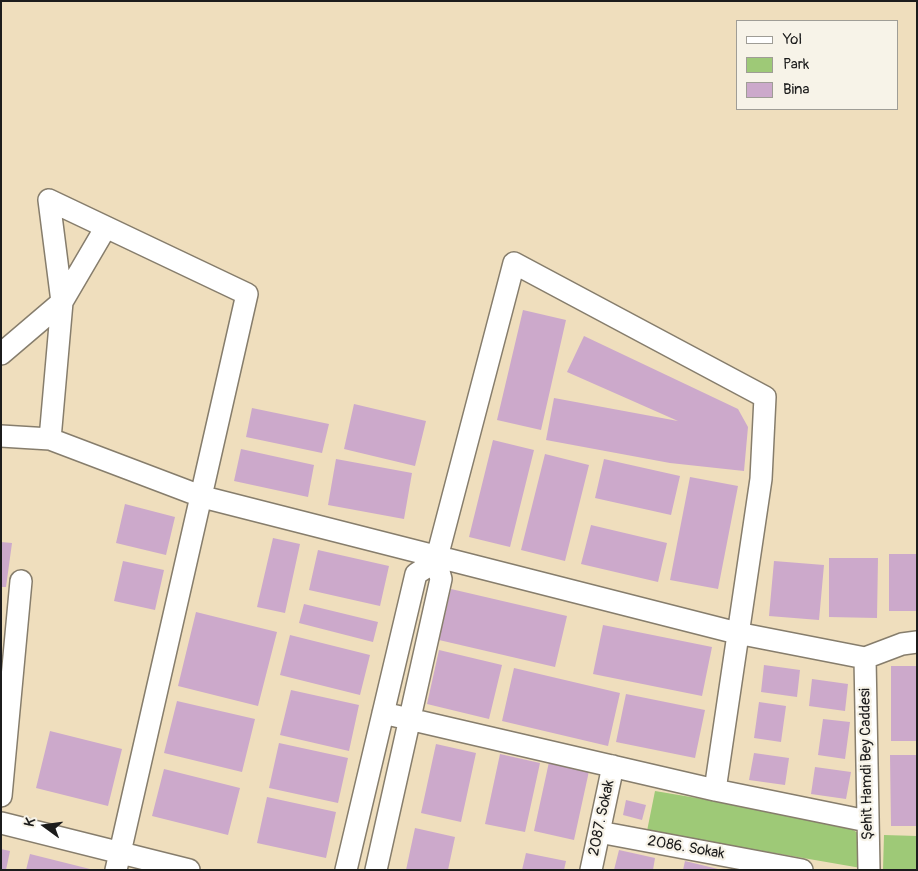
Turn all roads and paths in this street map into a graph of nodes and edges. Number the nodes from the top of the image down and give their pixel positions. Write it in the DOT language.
graph roads {
  1 [pos="106,227"];
  2 [pos="62,302"];
  3 [pos="1,354"];
  4 [pos="1,436"];
  5 [pos="50,439"];
  6 [pos="203,497"];
  7 [pos="437,558"];
  8 [pos="21,581"];
  9 [pos="737,633"];
  10 [pos="917,642"];
  11 [pos="865,658"];
  12 [pos="383,714"];
  13 [pos="409,718"];
  14 [pos="613,766"];
  15 [pos="715,790"];
  16 [pos="1,796"];
  17 [pos="867,821"];
  18 [pos="1,823"];
  19 [pos="599,832"];
  20 [pos="118,860"];
  21 [pos="189,870"];
  22 [pos="346,870"];
  23 [pos="376,870"];
  24 [pos="591,870"];
  25 [pos="802,870"];
  26 [pos="869,870"];
  1 -- 2 [label="street"];
  1 -- 2 [label="street"];
  1 -- 6 [label="street"];
  2 -- 3 [label="street"];
  2 -- 5 [label="street"];
  4 -- 5 [label="street"];
  5 -- 6 [label="street"];
  6 -- 7 [label="street"];
  6 -- 20 [label="street"];
  7 -- 9 [label="street"];
  7 -- 9 [label="street"];
  7 -- 12 [label="street"];
  7 -- 13 [label="street"];
  8 -- 16 [label="street"];
  9 -- 11 [label="street"];
  9 -- 15 [label="street"];
  10 -- 11 [label="street"];
  11 -- 17 [label="street, Şehit Hamdi Bey Caddesi"];
  12 -- 13 [label="street"];
  12 -- 22 [label="street"];
  13 -- 14 [label="street"];
  13 -- 23 [label="street"];
  14 -- 15 [label="street"];
  14 -- 19 [label="street, 2087. Sokak"];
  15 -- 17 [label="street"];
  17 -- 26 [label="street, Şehit Hamdi Bey Caddesi"];
  18 -- 20 [label="street"];
  19 -- 24 [label="street, 2087. Sokak"];
  19 -- 25 [label="street, 2086. Sokak"];
  20 -- 21 [label="street"];
}
